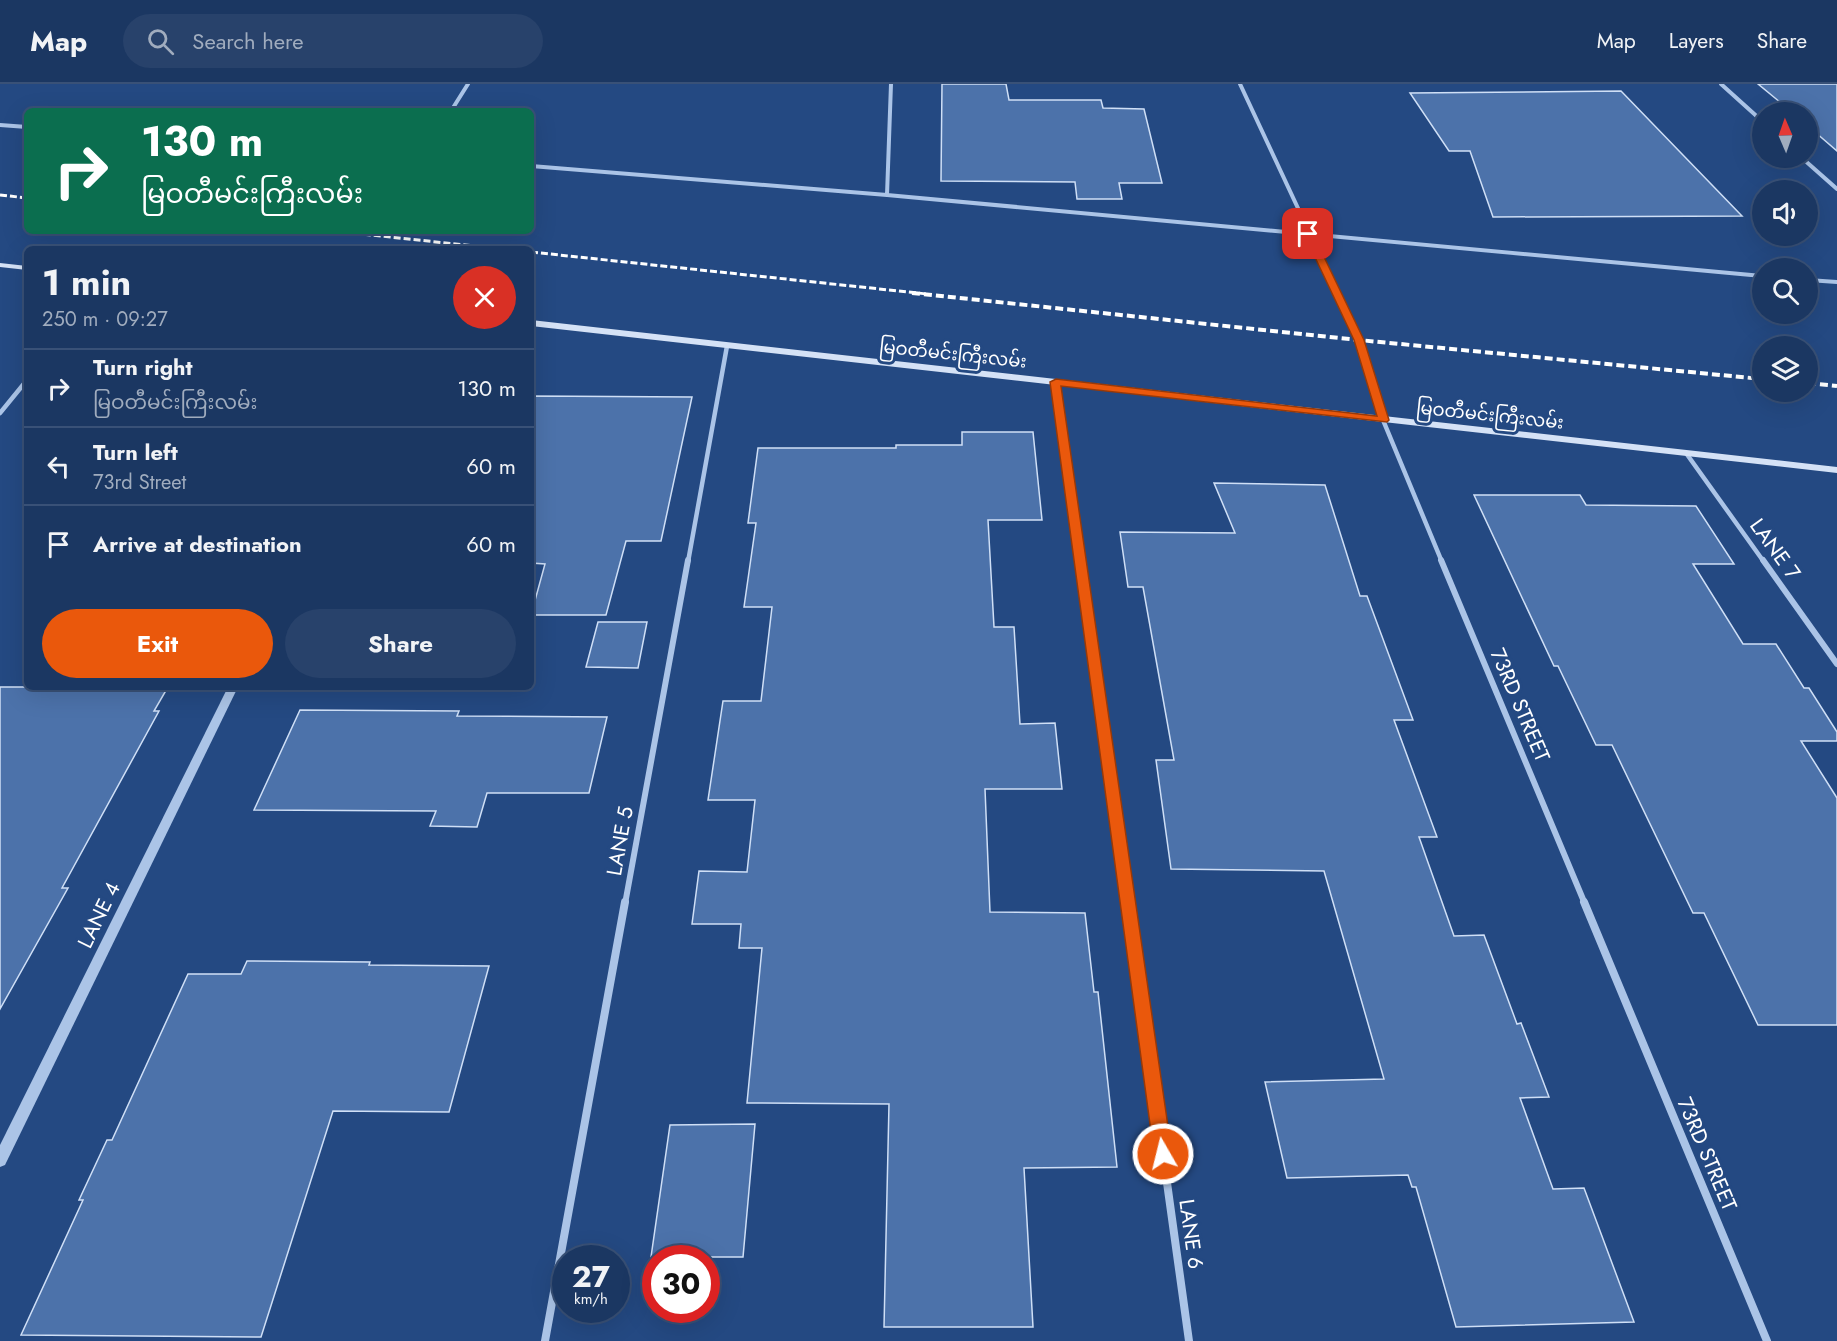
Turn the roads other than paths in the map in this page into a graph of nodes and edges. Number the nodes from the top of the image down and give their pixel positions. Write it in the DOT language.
graph roads {
  1 [pos="468,84"];
  2 [pos="891,84"];
  3 [pos="1240,84"];
  4 [pos="1721,84"];
  5 [pos="453,108"];
  6 [pos="1752,112"];
  7 [pos="0,125"];
  8 [pos="24,127"];
  9 [pos="534,166"];
  10 [pos="1813,168"];
  11 [pos="1837,189"];
  12 [pos="886,195"];
  13 [pos="1308,234"];
  14 [pos="0,265"];
  15 [pos="24,268"];
  16 [pos="1752,275"];
  17 [pos="1818,281"];
  18 [pos="1837,282"];
  19 [pos="534,323"];
  20 [pos="727,346"];
  21 [pos="1056,382"];
  22 [pos="24,384"];
  23 [pos="0,413"];
  24 [pos="1383,420"];
  25 [pos="1686,453"];
  26 [pos="1837,470"];
  27 [pos="1837,664"];
  28 [pos="233,690"];
  29 [pos="0,1160"];
  30 [pos="545,1341"];
  31 [pos="1189,1341"];
  32 [pos="1767,1341"];
  1 -- 5 [label="street"];
  2 -- 12 [label="street"];
  3 -- 13 [label="street, 73RD STREET"];
  4 -- 6 [label="street"];
  7 -- 8 [label="street"];
  9 -- 12 [label="street"];
  10 -- 11 [label="street"];
  12 -- 13 [label="street"];
  13 -- 16 [label="street"];
  13 -- 24 [label="street, 73RD STREET"];
  14 -- 15 [label="main road"];
  17 -- 18 [label="street"];
  19 -- 20 [label="main road, မြဝတီမင်းကြီးလမ်း"];
  20 -- 21 [label="main road, မြဝတီမင်းကြီးလမ်း"];
  20 -- 30 [label="street, LANE 5"];
  21 -- 24 [label="main road, မြဝတီမင်းကြီးလမ်း"];
  21 -- 31 [label="street, LANE 6"];
  22 -- 23 [label="street"];
  24 -- 25 [label="main road, မြဝတီမင်းကြီးလမ်း"];
  24 -- 32 [label="street, 73RD STREET"];
  25 -- 26 [label="main road, မြဝတီမင်းကြီးလမ်း"];
  25 -- 27 [label="street, LANE 7"];
  28 -- 29 [label="street, LANE 4"];
}
